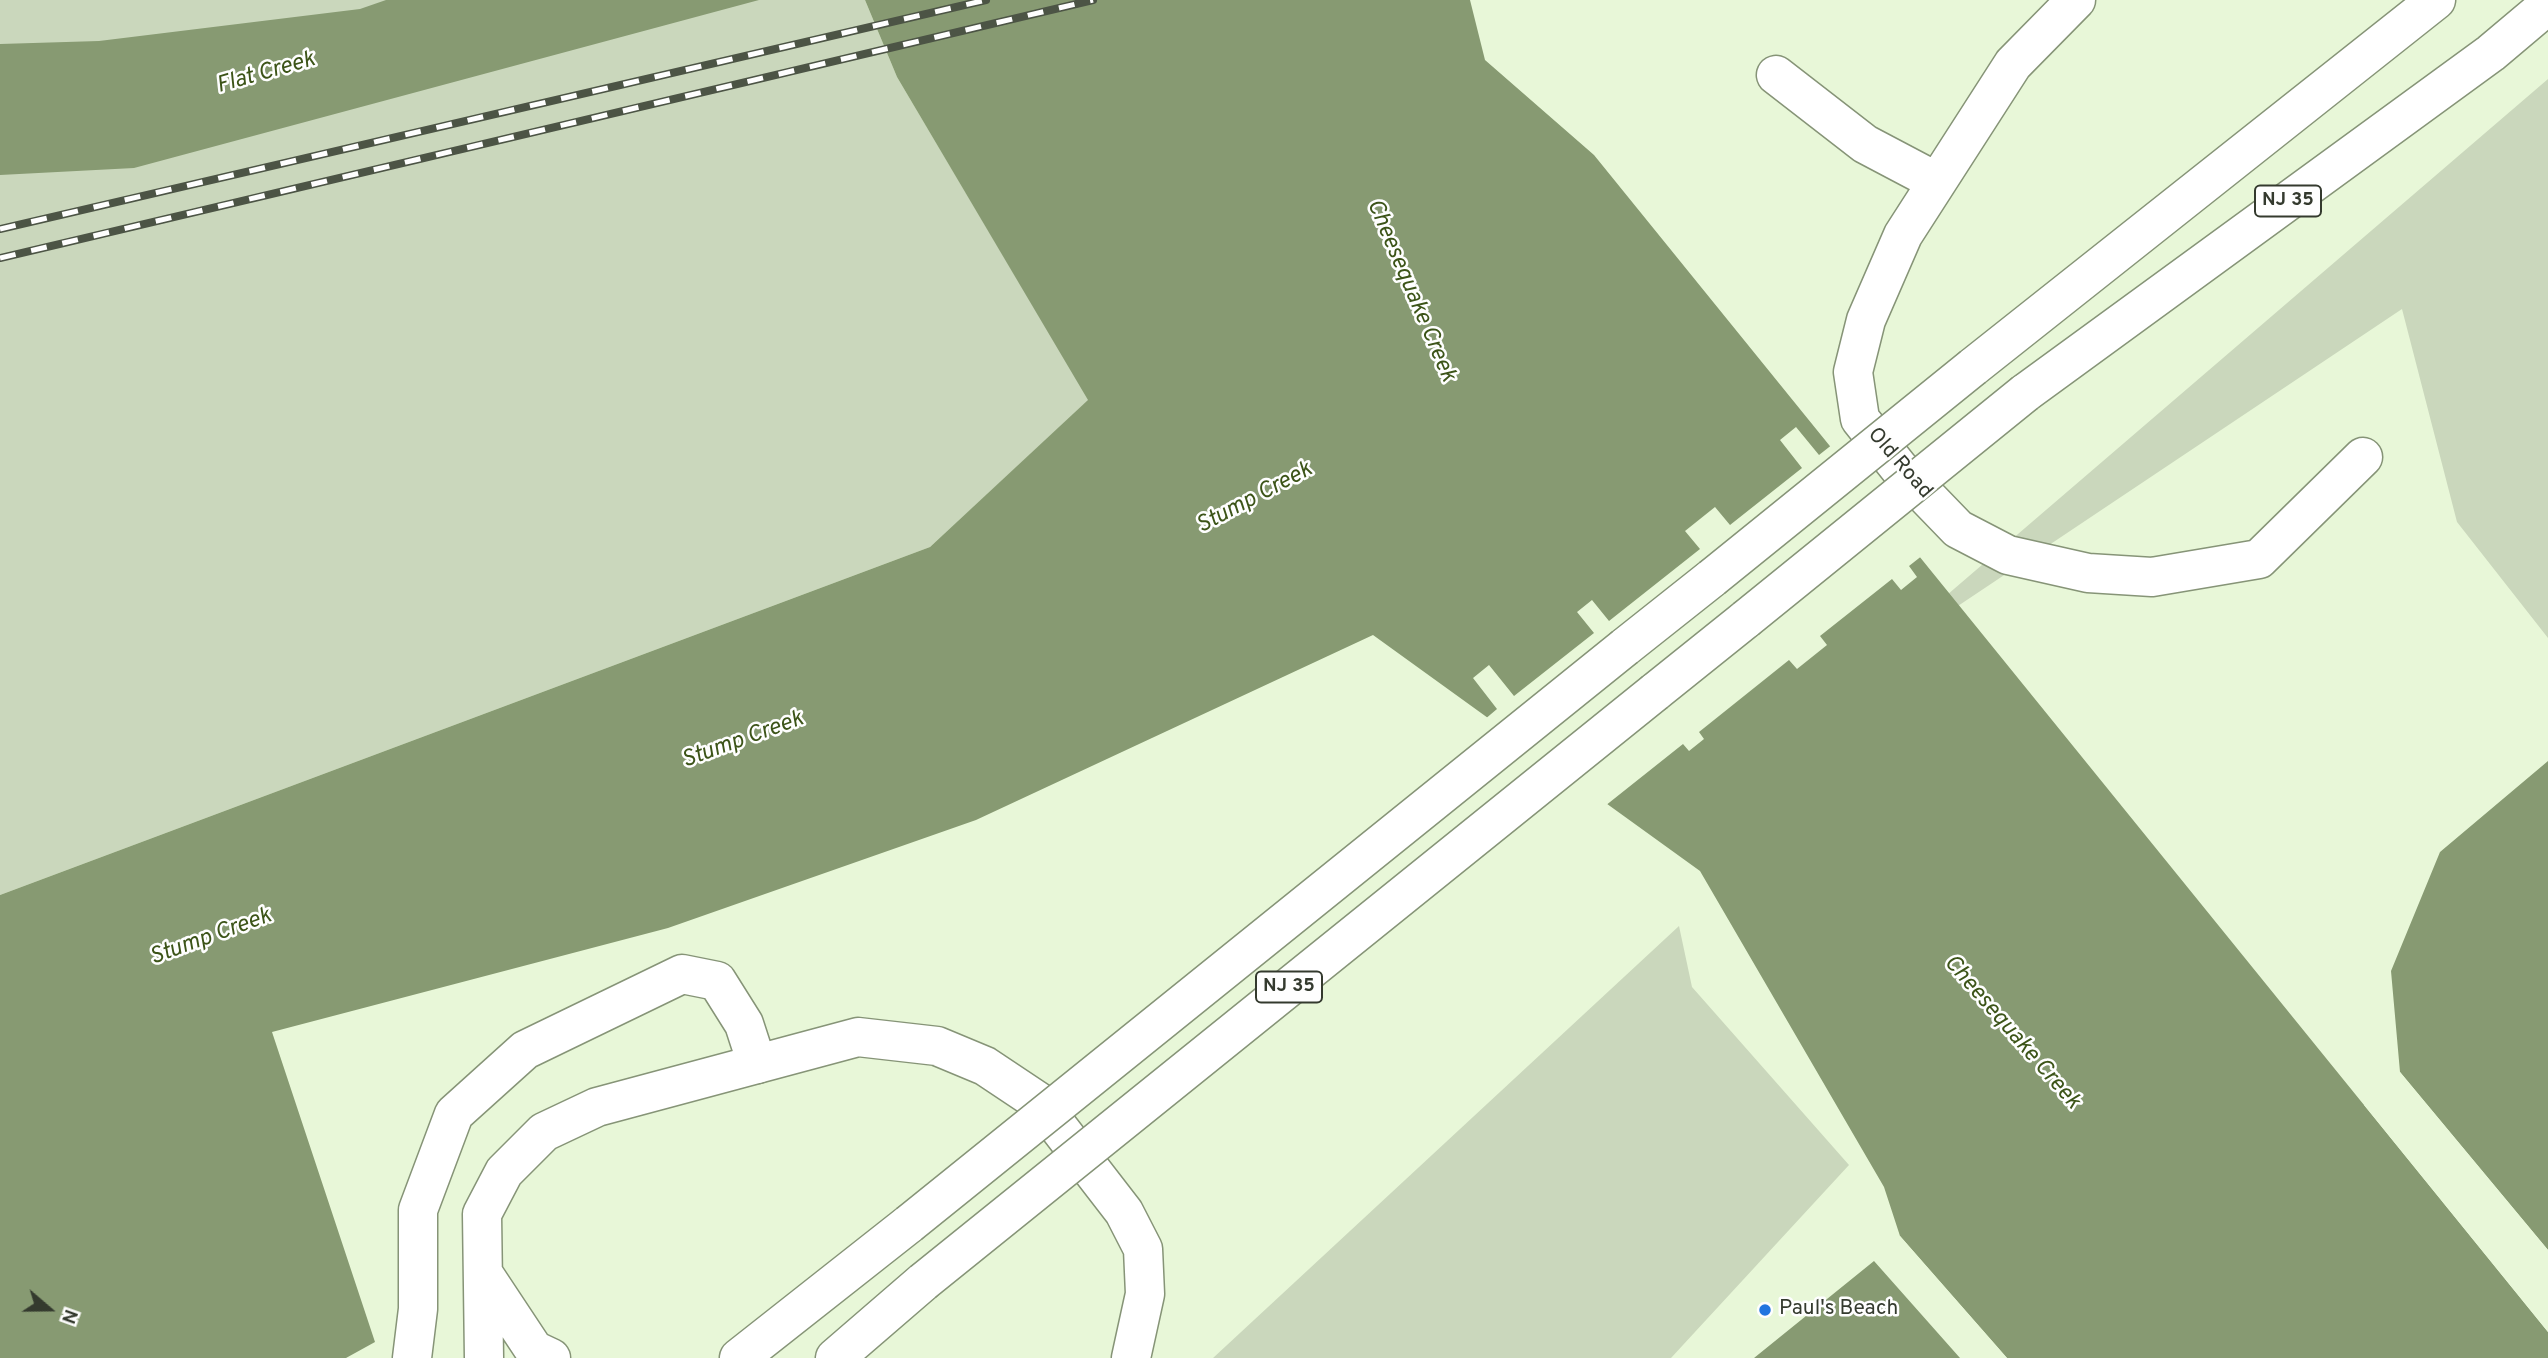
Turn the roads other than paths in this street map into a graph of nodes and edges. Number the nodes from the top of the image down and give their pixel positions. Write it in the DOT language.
graph roads {
  1 [pos="2076,0"];
  2 [pos="2436,0"];
  3 [pos="2548,5"];
  4 [pos="1776,75"];
  5 [pos="1937,182"];
  6 [pos="2363,457"];
  7 [pos="757,1064"];
  8 [pos="485,1276"];
  9 [pos="412,1358"];
  10 [pos="484,1358"];
  11 [pos="551,1358"];
  12 [pos="739,1358"];
  13 [pos="835,1358"];
  14 [pos="1131,1358"];
  1 -- 5 [label="main road, Old Road"];
  2 -- 12 [label="main road, NJ 35, bridge"];
  3 -- 13 [label="main road, NJ 35, bridge"];
  4 -- 5 [label="main road"];
  5 -- 6 [label="main road, Old Road"];
  7 -- 8 [label="main road"];
  7 -- 9 [label="main road"];
  7 -- 14 [label="main road"];
  8 -- 10 [label="main road"];
  8 -- 11 [label="main road"];
}
